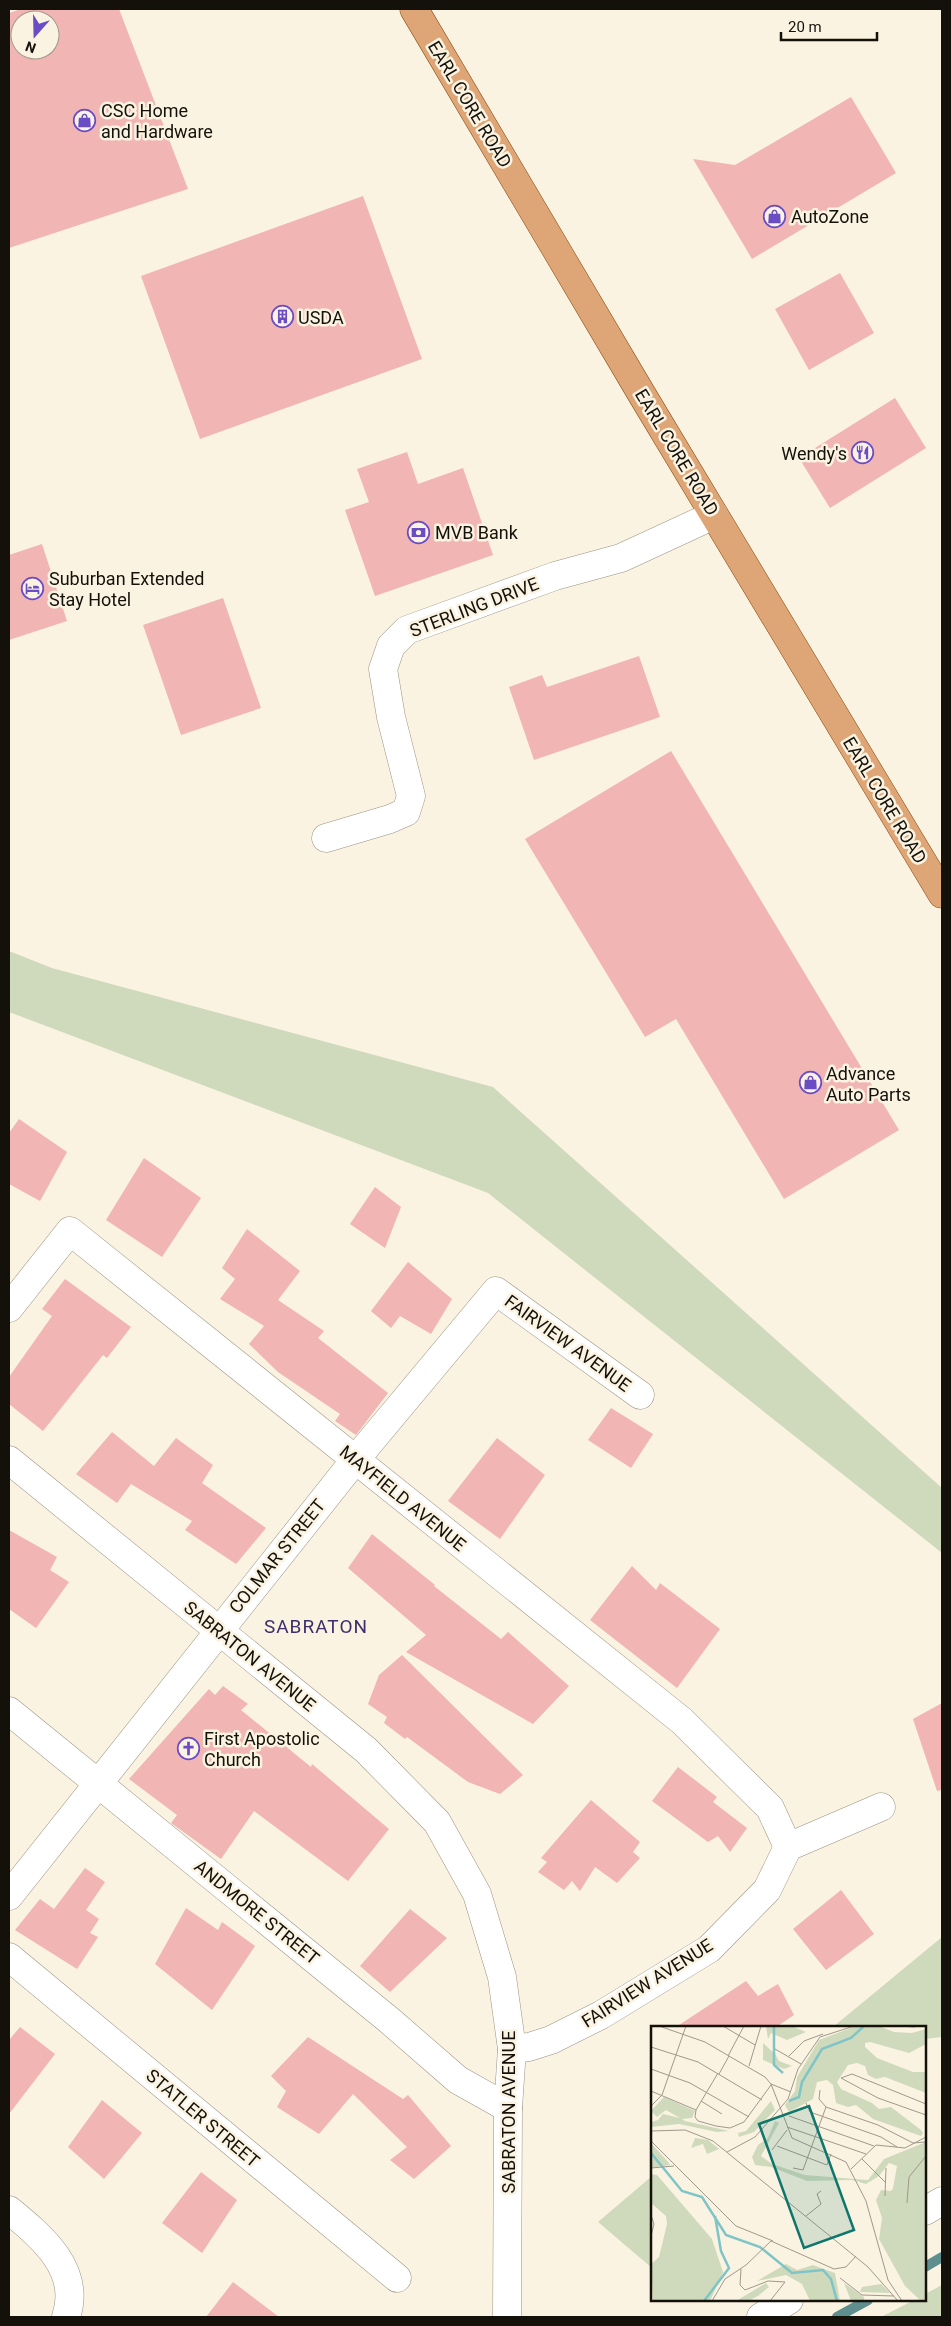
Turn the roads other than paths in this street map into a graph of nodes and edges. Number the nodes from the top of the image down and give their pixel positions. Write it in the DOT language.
graph roads {
  1 [pos="414,9"];
  2 [pos="714,515"];
  3 [pos="326,838"];
  4 [pos="942,894"];
  5 [pos="496,1291"];
  6 [pos="9,1308"];
  7 [pos="640,1395"];
  8 [pos="9,1460"];
  9 [pos="355,1460"];
  10 [pos="218,1630"];
  11 [pos="9,1711"];
  12 [pos="98,1783"];
  13 [pos="881,1807"];
  14 [pos="788,1847"];
  15 [pos="9,1896"];
  16 [pos="9,1957"];
  17 [pos="512,2049"];
  18 [pos="509,2122"];
  19 [pos="942,2201"];
  20 [pos="9,2210"];
  21 [pos="926,2210"];
  22 [pos="397,2278"];
  23 [pos="787,2301"];
  24 [pos="66,2317"];
  25 [pos="507,2317"];
  26 [pos="761,2317"];
  1 -- 2 [label="main road, EARL CORE ROAD"];
  2 -- 3 [label="street, STERLING DRIVE"];
  2 -- 4 [label="main road, EARL CORE ROAD"];
  5 -- 7 [label="street, FAIRVIEW AVENUE"];
  5 -- 9 [label="street, COLMAR STREET"];
  6 -- 9 [label="street, MAYFIELD AVENUE"];
  8 -- 10 [label="street, SABRATON AVENUE"];
  9 -- 10 [label="street, COLMAR STREET"];
  9 -- 14 [label="street, MAYFIELD AVENUE"];
  10 -- 12 [label="street, COLMAR STREET"];
  10 -- 17 [label="street, SABRATON AVENUE"];
  11 -- 12 [label="street, ANDMORE STREET"];
  12 -- 15 [label="street, COLMAR STREET"];
  12 -- 18 [label="street, ANDMORE STREET"];
  13 -- 14 [label="street"];
  14 -- 17 [label="street, FAIRVIEW AVENUE"];
  16 -- 22 [label="street, STATLER STREET"];
  17 -- 18 [label="street, SABRATON AVENUE"];
  18 -- 25 [label="street, SABRATON AVENUE"];
  19 -- 21 [label="street"];
  20 -- 24 [label="street"];
  23 -- 26 [label="street"];
}
